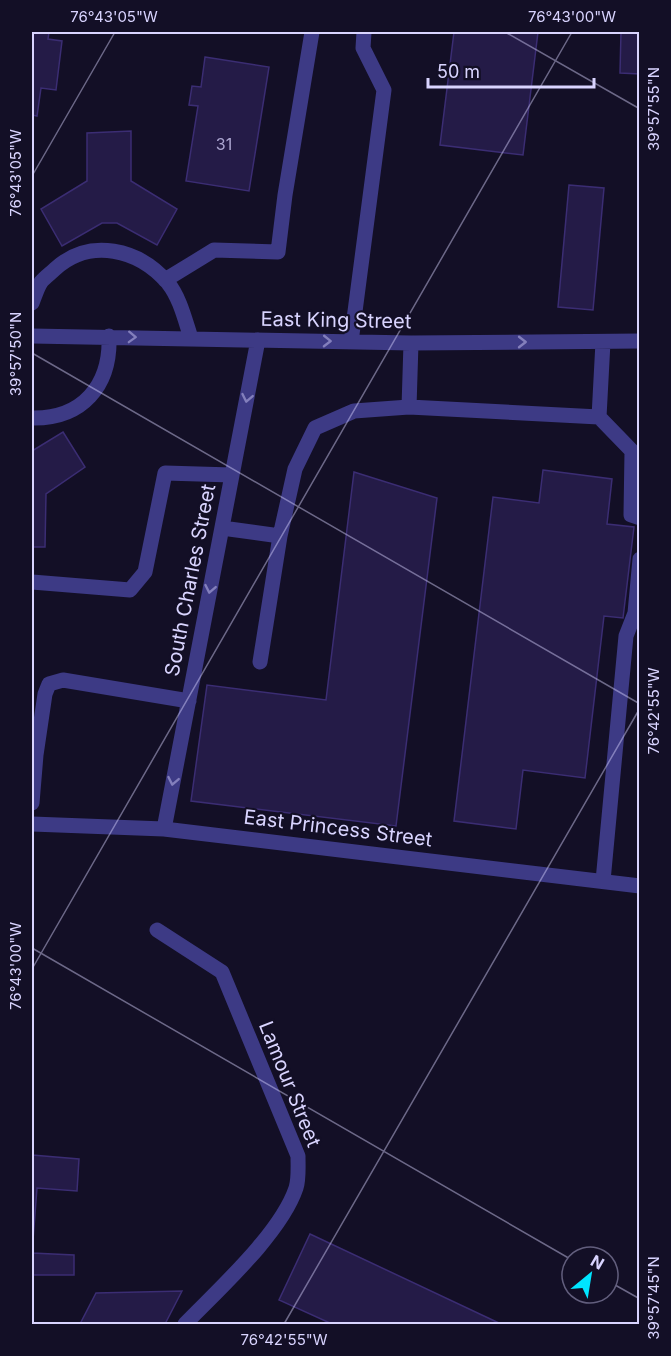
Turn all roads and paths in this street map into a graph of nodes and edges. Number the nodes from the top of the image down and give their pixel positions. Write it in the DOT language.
graph roads {
  1 [pos="312,32"];
  2 [pos="364,32"];
  3 [pos="165,280"];
  4 [pos="32,303"];
  5 [pos="32,336"];
  6 [pos="109,336"];
  7 [pos="191,338"];
  8 [pos="258,340"];
  9 [pos="351,342"];
  10 [pos="603,342"];
  11 [pos="639,342"];
  12 [pos="411,343"];
  13 [pos="409,407"];
  14 [pos="598,417"];
  15 [pos="32,418"];
  16 [pos="232,475"];
  17 [pos="639,518"];
  18 [pos="222,528"];
  19 [pos="280,536"];
  20 [pos="639,559"];
  21 [pos="32,582"];
  22 [pos="260,662"];
  23 [pos="189,701"];
  24 [pos="32,803"];
  25 [pos="32,824"];
  26 [pos="164,829"];
  27 [pos="603,881"];
  28 [pos="639,886"];
  29 [pos="157,930"];
  30 [pos="185,1324"];
  1 -- 3 [label="street"];
  2 -- 9 [label="street"];
  3 -- 4 [label="street"];
  3 -- 7 [label="street"];
  5 -- 6 [label="street, East King Street"];
  6 -- 7 [label="street, East King Street, one-way"];
  6 -- 15 [label="street"];
  7 -- 8 [label="street, East King Street"];
  8 -- 9 [label="street, East King Street, one-way"];
  8 -- 16 [label="street, South Charles Street, one-way"];
  9 -- 12 [label="street, East King Street"];
  10 -- 11 [label="street, East King Street"];
  12 -- 10 [label="street, East King Street, one-way"];
  10 -- 14 [label="street"];
  12 -- 13 [label="street"];
  13 -- 14 [label="street"];
  13 -- 19 [label="street"];
  14 -- 17 [label="street"];
  16 -- 18 [label="street, South Charles Street"];
  16 -- 21 [label="street"];
  18 -- 19 [label="street"];
  18 -- 23 [label="street, South Charles Street, one-way"];
  19 -- 22 [label="street"];
  20 -- 27 [label="street"];
  23 -- 24 [label="street"];
  23 -- 26 [label="street, South Charles Street, one-way"];
  25 -- 26 [label="street, East Princess Street"];
  26 -- 27 [label="street, East Princess Street"];
  27 -- 28 [label="street, East Princess Street"];
  29 -- 30 [label="street, Lamour Street"];
}
